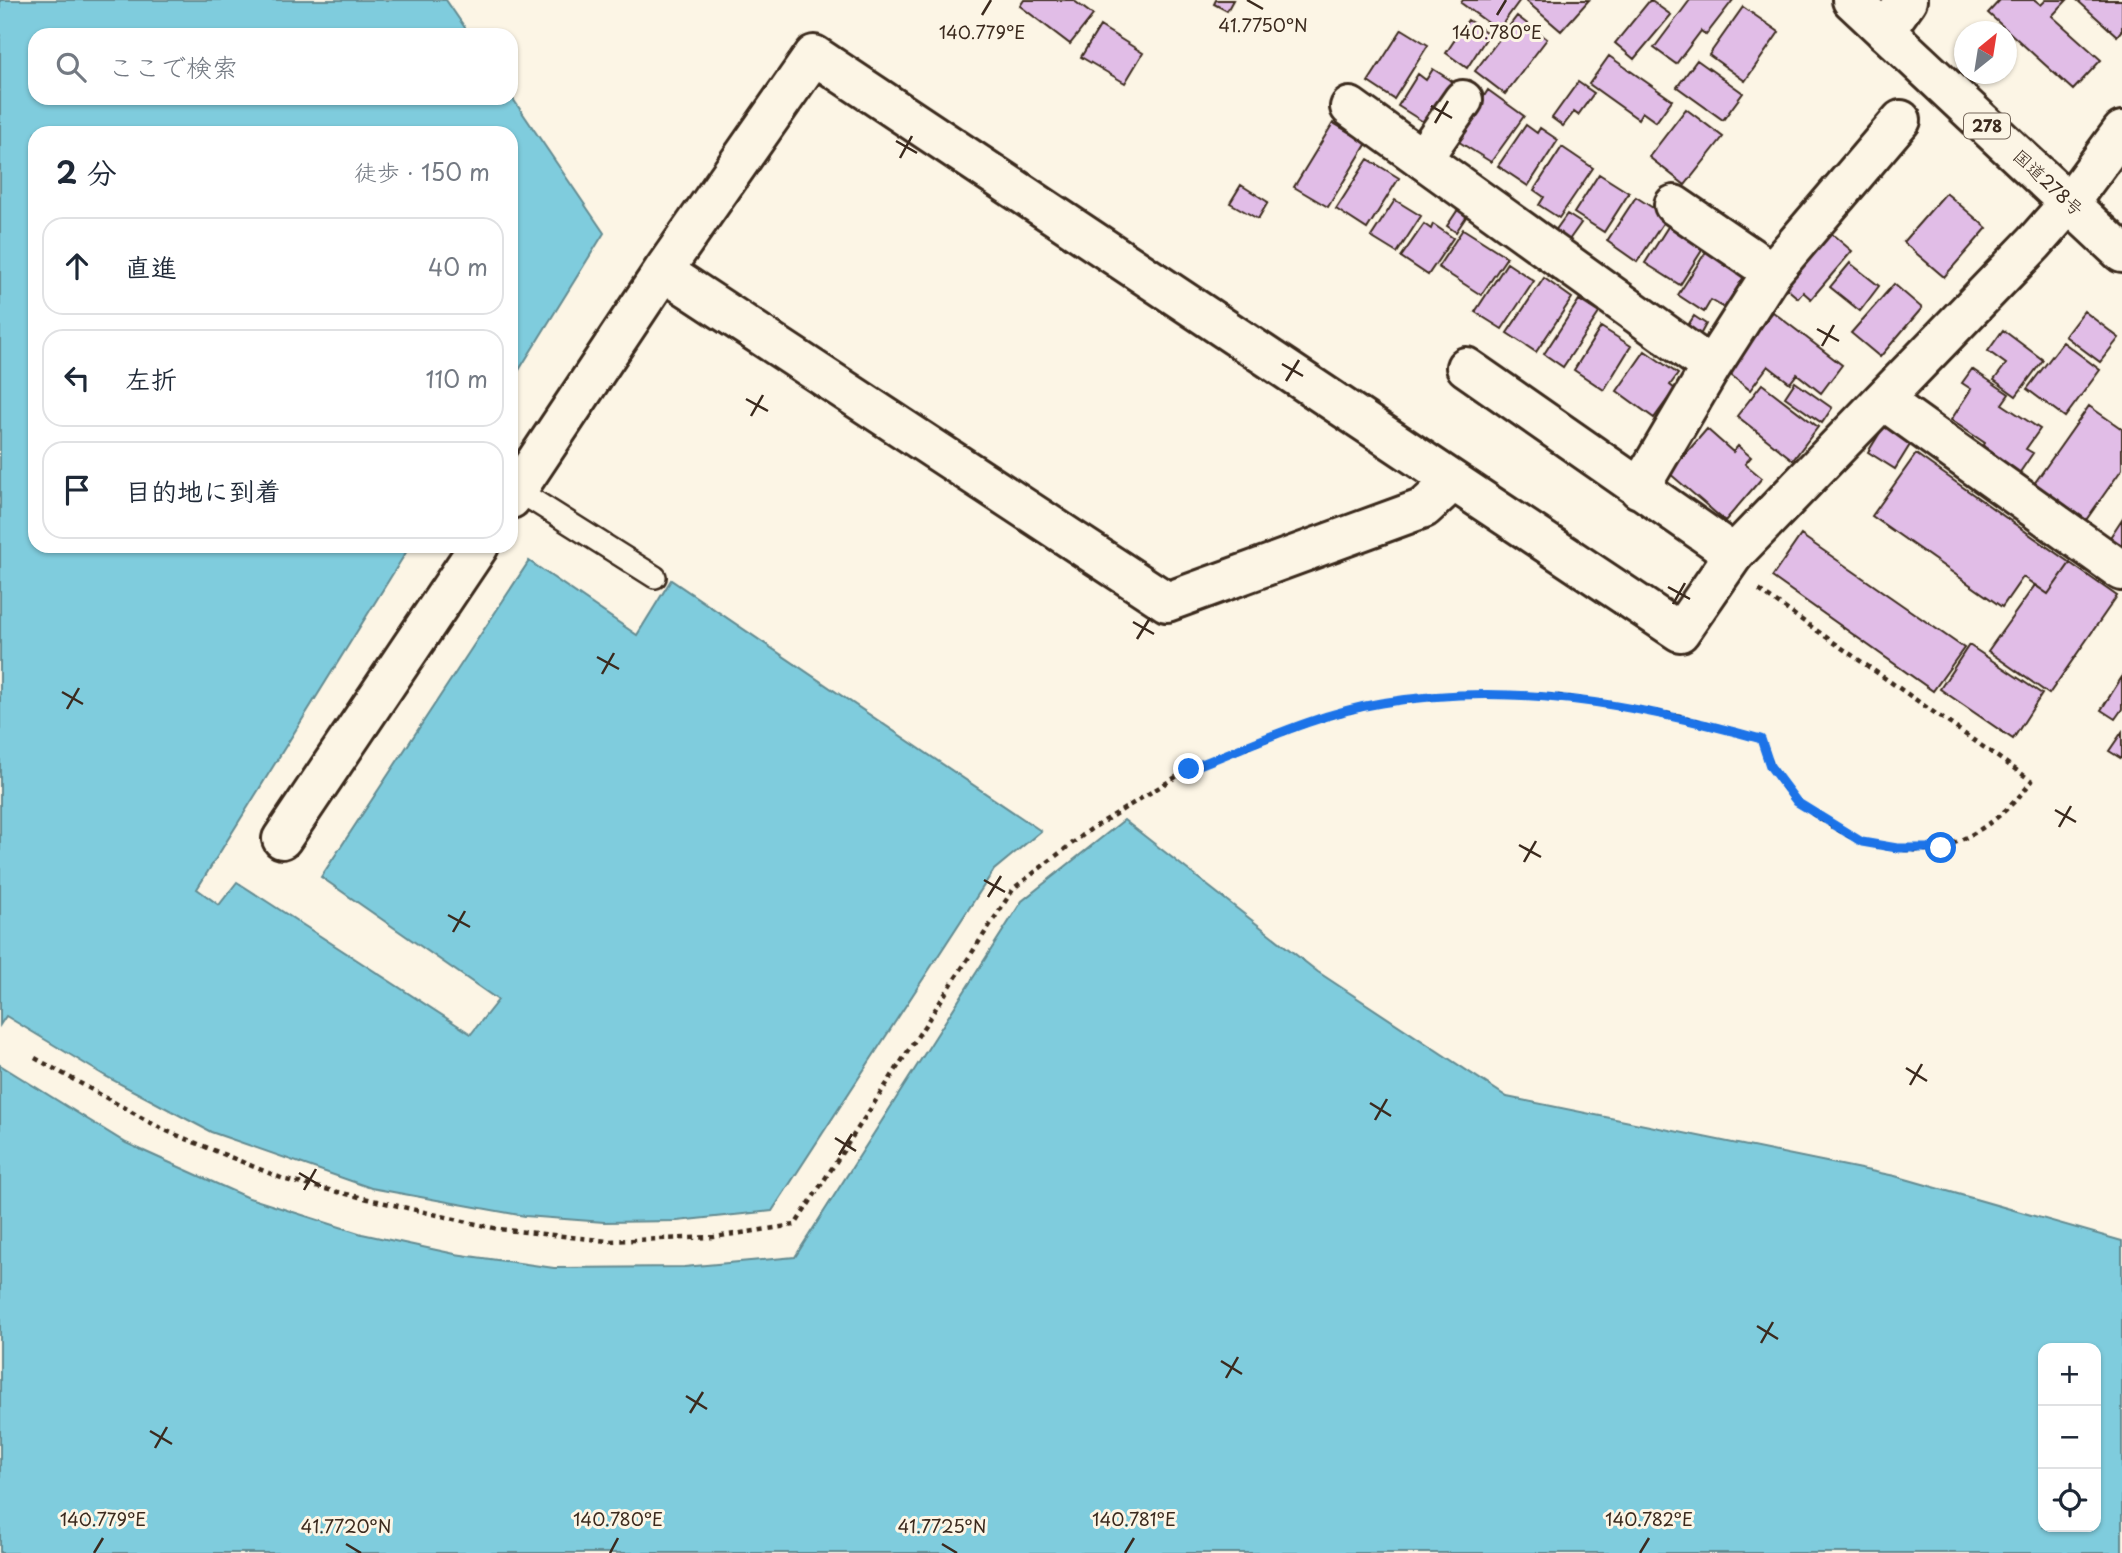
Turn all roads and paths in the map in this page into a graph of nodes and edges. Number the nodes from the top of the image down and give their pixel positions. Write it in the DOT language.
graph roads {
  1 [pos="1852,0"];
  2 [pos="1907,0"];
  3 [pos="1885,31"];
  4 [pos="1463,100"];
  5 [pos="1350,107"];
  6 [pos="1901,120"];
  7 [pos="2122,131"];
  8 [pos="1422,159"];
  9 [pos="2069,203"];
  10 [pos="1674,205"];
  11 [pos="2122,253"];
  12 [pos="663,271"];
  13 [pos="1772,272"];
  14 [pos="1466,366"];
  15 [pos="1710,367"];
  16 [pos="1883,400"];
  17 [pos="1452,482"];
  18 [pos="518,489"];
  19 [pos="1639,489"];
  20 [pos="518,497"];
  21 [pos="474,553"];
  22 [pos="1730,561"];
  23 [pos="2122,571"];
  24 [pos="655,578"];
  25 [pos="282,839"];
  26 [pos="35,1058"];
  1 -- 3 [label="main road, 国道278号 / 278"];
  2 -- 3 [label="main road"];
  3 -- 9 [label="main road, 国道278号 / 278"];
  4 -- 8 [label="main road"];
  5 -- 8 [label="main road"];
  6 -- 13 [label="main road"];
  7 -- 9 [label="main road"];
  8 -- 15 [label="main road"];
  9 -- 11 [label="main road, 国道278号 / 278"];
  9 -- 16 [label="main road"];
  10 -- 13 [label="main road"];
  12 -- 17 [label="main road"];
  12 -- 17 [label="main road"];
  12 -- 18 [label="main road"];
  13 -- 15 [label="main road"];
  14 -- 19 [label="main road"];
  15 -- 19 [label="main road"];
  16 -- 22 [label="main road"];
  16 -- 23 [label="main road"];
  17 -- 22 [label="main road"];
  19 -- 22 [label="main road"];
  20 -- 24 [label="lane"];
  21 -- 25 [label="main road"];
  22 -- 26 [label="path"];
}
